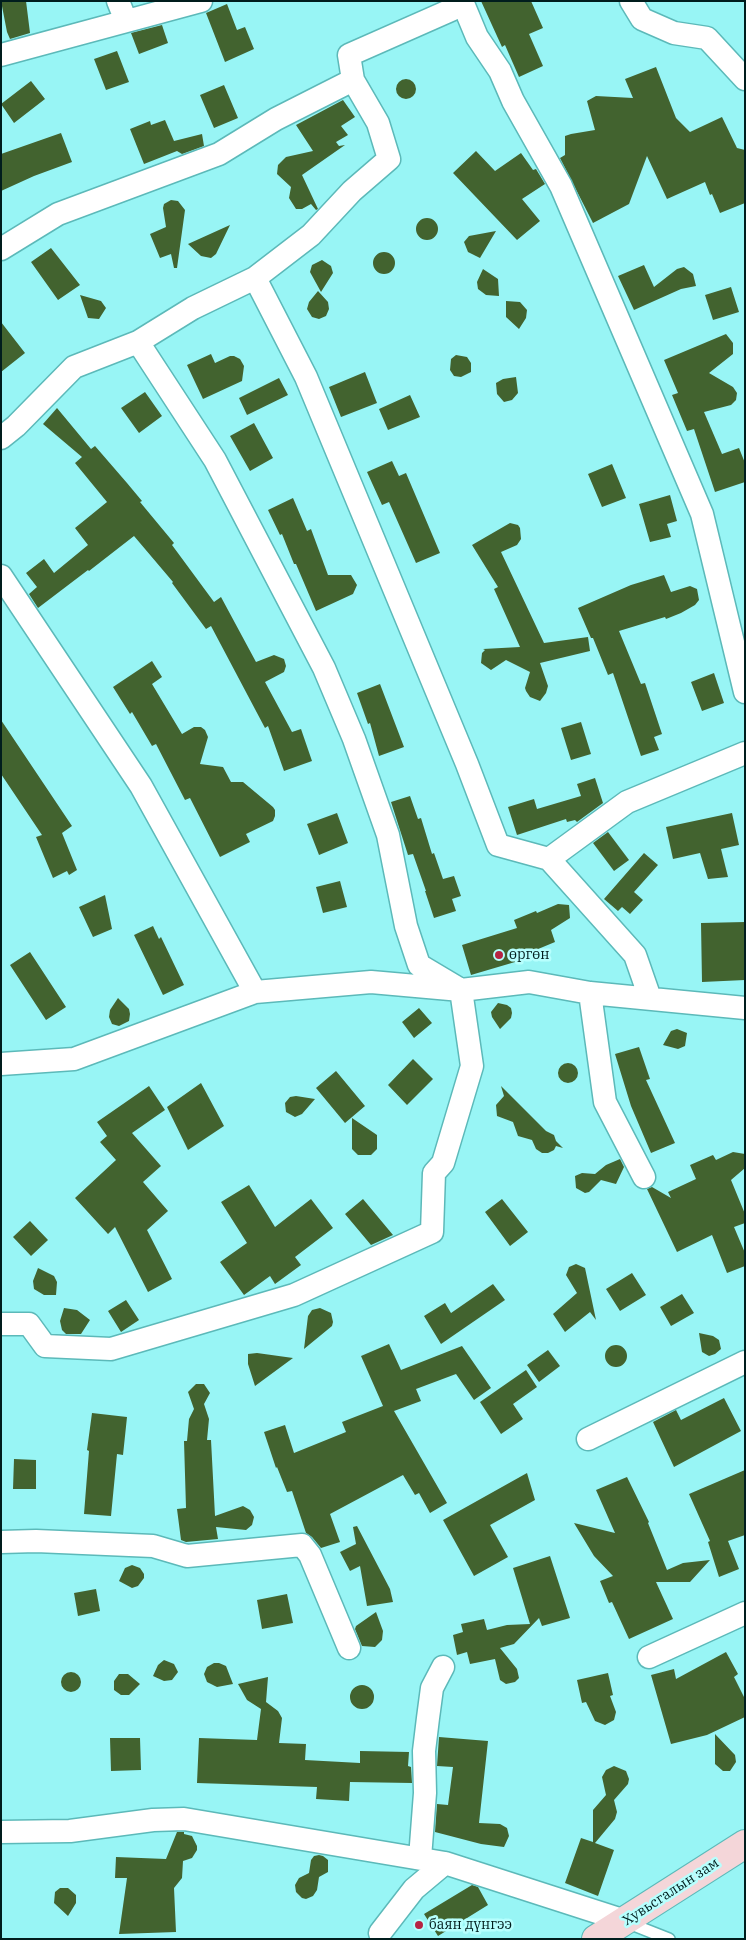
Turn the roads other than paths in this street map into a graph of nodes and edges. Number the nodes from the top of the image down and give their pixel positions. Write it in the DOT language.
graph roads {
  1 [pos="201,1"];
  2 [pos="463,1"];
  3 [pos="631,1"];
  4 [pos="122,11"];
  5 [pos="1,55"];
  6 [pos="745,78"];
  7 [pos="353,80"];
  8 [pos="1,249"];
  9 [pos="255,278"];
  10 [pos="138,342"];
  11 [pos="1,438"];
  12 [pos="1,576"];
  13 [pos="745,692"];
  14 [pos="745,753"];
  15 [pos="549,859"];
  16 [pos="461,990"];
  17 [pos="254,992"];
  18 [pos="590,993"];
  19 [pos="650,998"];
  20 [pos="745,1008"];
  21 [pos="1,1064"];
  22 [pos="644,1177"];
  23 [pos="1,1324"];
  24 [pos="745,1362"];
  25 [pos="588,1439"];
  26 [pos="1,1542"];
  27 [pos="745,1613"];
  28 [pos="349,1648"];
  29 [pos="649,1657"];
  30 [pos="443,1667"];
  31 [pos="1,1832"];
  32 [pos="745,1844"];
  33 [pos="420,1858"];
  34 [pos="445,1863"];
  35 [pos="624,1921"];
  36 [pos="380,1933"];
  37 [pos="596,1939"];
  38 [pos="669,1939"];
  1 -- 4 [label="street"];
  2 -- 7 [label="street"];
  2 -- 13 [label="street"];
  3 -- 6 [label="street"];
  4 -- 5 [label="street"];
  7 -- 8 [label="street"];
  7 -- 9 [label="street"];
  9 -- 10 [label="street"];
  9 -- 15 [label="street"];
  10 -- 11 [label="street"];
  10 -- 16 [label="street"];
  12 -- 17 [label="street"];
  14 -- 15 [label="street"];
  15 -- 19 [label="street"];
  16 -- 17 [label="street"];
  16 -- 18 [label="street"];
  16 -- 23 [label="street"];
  17 -- 21 [label="street"];
  18 -- 19 [label="street"];
  18 -- 22 [label="street"];
  19 -- 20 [label="street"];
  24 -- 25 [label="street"];
  26 -- 28 [label="street"];
  27 -- 29 [label="street"];
  30 -- 33 [label="street"];
  31 -- 33 [label="street"];
  32 -- 35 [label="main road, Хувьсгалын зам"];
  33 -- 34 [label="street"];
  34 -- 35 [label="street"];
  34 -- 36 [label="street"];
  35 -- 37 [label="main road, Хувьсгалын зам"];
  35 -- 38 [label="lane"];
}
